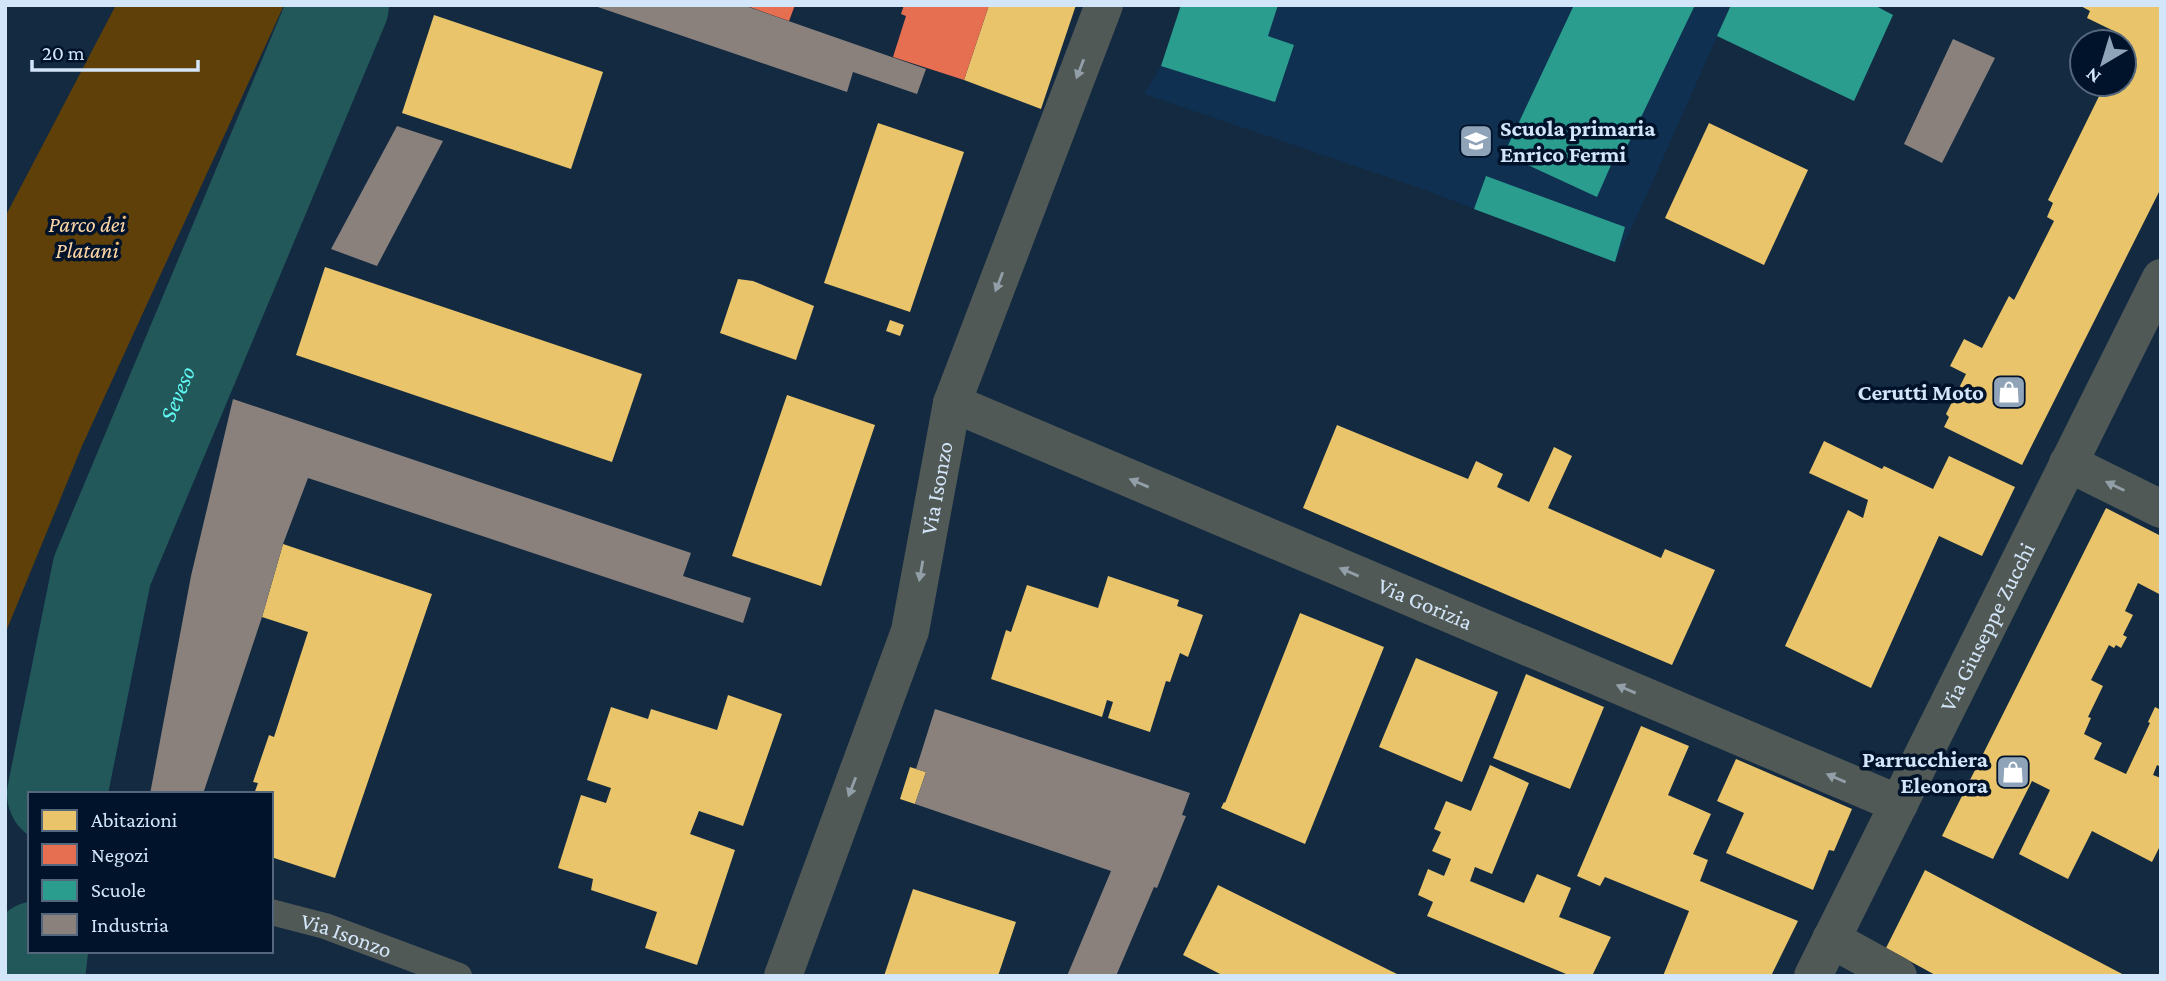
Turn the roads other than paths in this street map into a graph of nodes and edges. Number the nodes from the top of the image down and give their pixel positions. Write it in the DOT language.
graph roads {
  1 [pos="1104,5"];
  2 [pos="2161,278"];
  3 [pos="952,403"];
  4 [pos="2068,463"];
  5 [pos="2161,509"];
  6 [pos="1899,804"];
  7 [pos="273,913"];
  8 [pos="1831,939"];
  9 [pos="459,976"];
  10 [pos="783,976"];
  11 [pos="1813,976"];
  12 [pos="1898,976"];
  1 -- 3 [label="street, Via Isonzo, one-way"];
  2 -- 4 [label="street, Via Giuseppe Zucchi"];
  6 -- 3 [label="street, Via Gorizia, one-way"];
  3 -- 10 [label="street, Via Isonzo, one-way"];
  5 -- 4 [label="street, one-way"];
  4 -- 6 [label="street, Via Giuseppe Zucchi"];
  6 -- 8 [label="street, Via Giuseppe Zucchi"];
  7 -- 9 [label="lane, Via Isonzo"];
  8 -- 11 [label="street, Via Giuseppe Zucchi"];
  8 -- 12 [label="street"];
}
